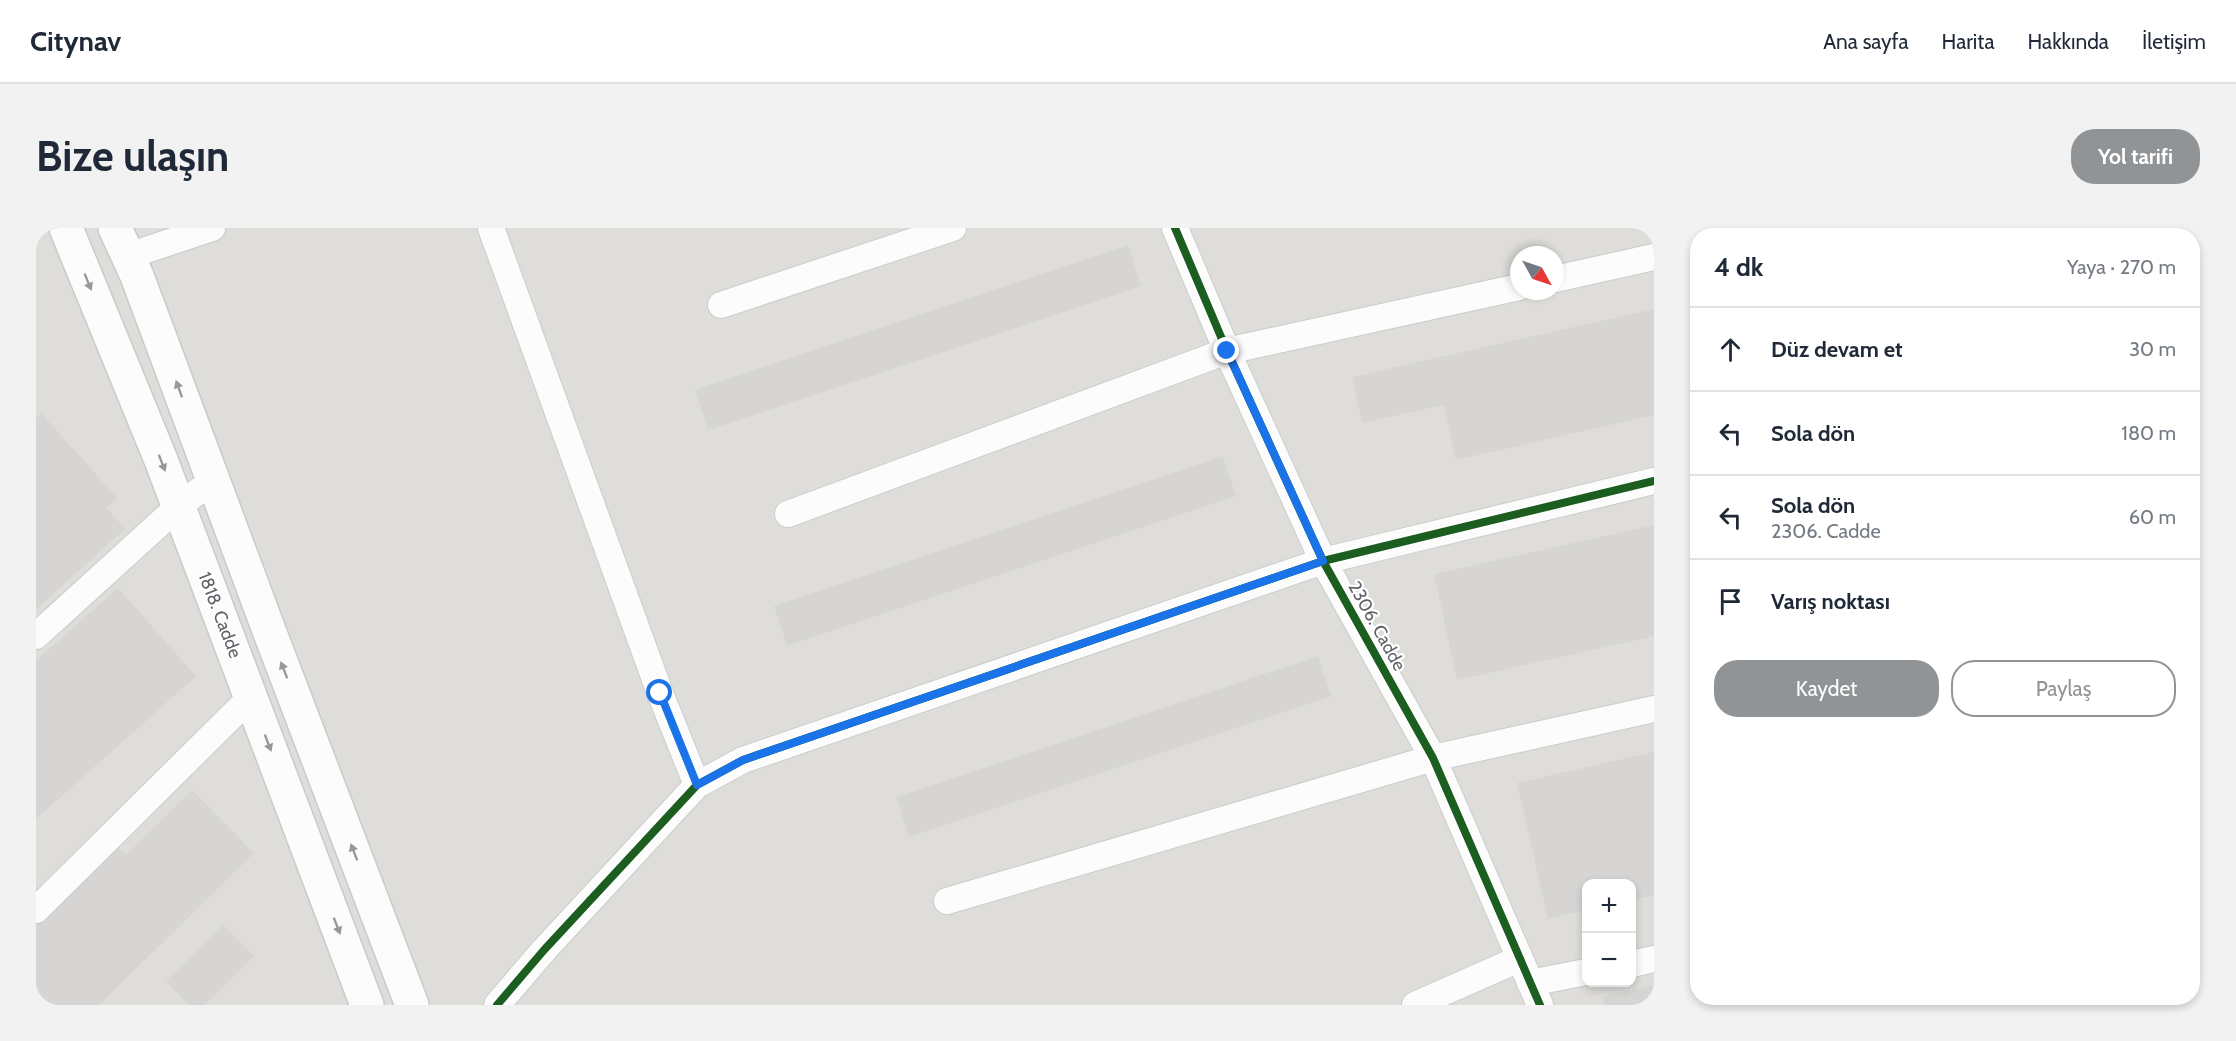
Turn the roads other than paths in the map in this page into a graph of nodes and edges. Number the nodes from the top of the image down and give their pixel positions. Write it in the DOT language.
graph roads {
  1 [pos="66,228"];
  2 [pos="212,228"];
  3 [pos="491,228"];
  4 [pos="953,228"];
  5 [pos="1174,228"];
  6 [pos="121,242"];
  7 [pos="1654,257"];
  8 [pos="1564,277"];
  9 [pos="1510,289"];
  10 [pos="721,304"];
  11 [pos="1227,351"];
  12 [pos="213,480"];
  13 [pos="1654,481"];
  14 [pos="179,506"];
  15 [pos="788,514"];
  16 [pos="1323,561"];
  17 [pos="36,636"];
  18 [pos="251,697"];
  19 [pos="1654,709"];
  20 [pos="1433,758"];
  21 [pos="697,785"];
  22 [pos="947,901"];
  23 [pos="36,909"];
  24 [pos="1519,959"];
  25 [pos="1654,959"];
  26 [pos="1636,963"];
  27 [pos="1582,974"];
  28 [pos="1535,994"];
  29 [pos="367,1005"];
  30 [pos="412,1005"];
  31 [pos="497,1005"];
  32 [pos="1415,1005"];
  1 -- 14 [label="main road, 1818. Cadde, one-way"];
  2 -- 6 [label="street"];
  3 -- 21 [label="street"];
  4 -- 10 [label="street"];
  5 -- 11 [label="street, 2306. Cadde"];
  12 -- 6 [label="main road, one-way"];
  7 -- 8 [label="street"];
  9 -- 11 [label="street"];
  11 -- 15 [label="street"];
  11 -- 16 [label="street, 2306. Cadde"];
  12 -- 14 [label="street"];
  30 -- 12 [label="main road, one-way"];
  13 -- 16 [label="street"];
  14 -- 17 [label="street"];
  14 -- 18 [label="main road, 1818. Cadde"];
  16 -- 20 [label="street, 2306. Cadde"];
  16 -- 21 [label="street"];
  18 -- 23 [label="street"];
  18 -- 29 [label="main road, 1818. Cadde, one-way"];
  19 -- 20 [label="street"];
  20 -- 22 [label="street"];
  20 -- 24 [label="street, 2306. Cadde"];
  21 -- 31 [label="street"];
  24 -- 28 [label="street, 2306. Cadde"];
  24 -- 32 [label="street"];
  25 -- 26 [label="street"];
  27 -- 28 [label="street"];
}
